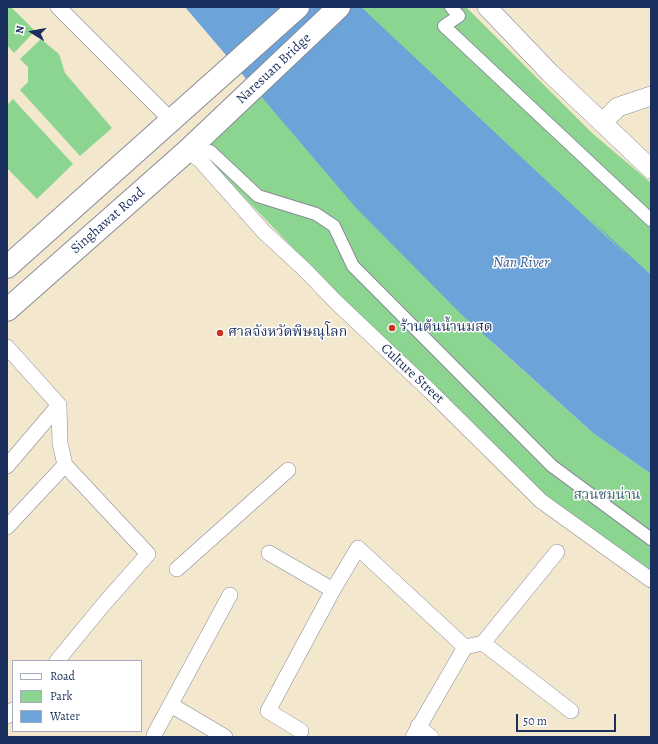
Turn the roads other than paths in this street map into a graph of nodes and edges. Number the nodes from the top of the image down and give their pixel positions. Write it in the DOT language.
graph roads {
  1 [pos="58,7"];
  2 [pos="298,7"];
  3 [pos="340,7"];
  4 [pos="451,7"];
  5 [pos="487,7"];
  6 [pos="651,96"];
  7 [pos="175,116"];
  8 [pos="602,123"];
  9 [pos="209,130"];
  10 [pos="193,156"];
  11 [pos="651,169"];
  12 [pos="651,220"];
  13 [pos="7,268"];
  14 [pos="7,310"];
  15 [pos="7,347"];
  16 [pos="59,405"];
  17 [pos="64,465"];
  18 [pos="7,466"];
  19 [pos="288,470"];
  20 [pos="7,527"];
  21 [pos="651,539"];
  22 [pos="557,552"];
  23 [pos="269,554"];
  24 [pos="177,569"];
  25 [pos="651,580"];
  26 [pos="333,590"];
  27 [pos="230,595"];
  28 [pos="483,643"];
  29 [pos="465,647"];
  30 [pos="58,660"];
  31 [pos="171,705"];
  32 [pos="572,711"];
  33 [pos="301,731"];
  34 [pos="415,732"];
  35 [pos="154,735"];
  36 [pos="225,737"];
  37 [pos="431,737"];
  1 -- 7 [label="street"];
  2 -- 7 [label="main road"];
  3 -- 9 [label="main road, Naresuan Bridge"];
  4 -- 12 [label="street"];
  5 -- 8 [label="street"];
  6 -- 8 [label="street"];
  7 -- 13 [label="main road"];
  8 -- 11 [label="street"];
  9 -- 10 [label="main road, Singhawat Road"];
  10 -- 14 [label="main road, Singhawat Road"];
  10 -- 21 [label="street"];
  10 -- 25 [label="street, Culture Street"];
  15 -- 16 [label="street"];
  16 -- 17 [label="street"];
  16 -- 18 [label="street"];
  17 -- 20 [label="street"];
  17 -- 30 [label="street"];
  19 -- 24 [label="street"];
  22 -- 28 [label="street"];
  23 -- 26 [label="street"];
  26 -- 29 [label="street"];
  26 -- 33 [label="street"];
  27 -- 31 [label="street"];
  28 -- 29 [label="street"];
  28 -- 32 [label="street"];
  29 -- 34 [label="street"];
  31 -- 35 [label="street"];
  31 -- 36 [label="street"];
  34 -- 37 [label="street"];
}
